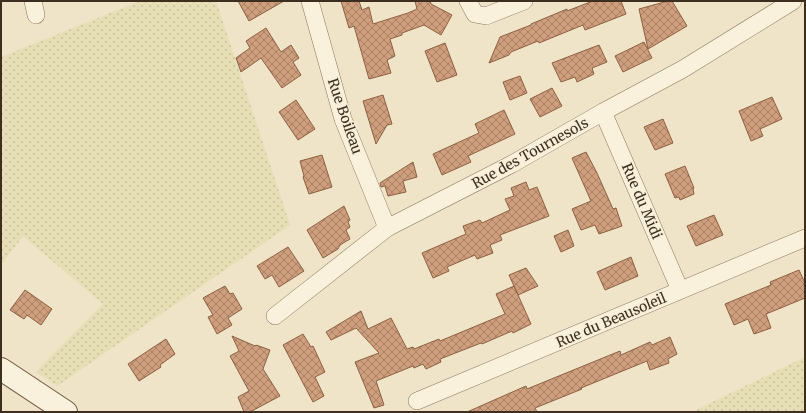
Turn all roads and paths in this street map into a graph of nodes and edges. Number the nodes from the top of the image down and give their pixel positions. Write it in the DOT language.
graph roads {
  1 [pos="310,1"];
  2 [pos="468,1"];
  3 [pos="524,1"];
  4 [pos="793,1"];
  5 [pos="603,112"];
  6 [pos="387,228"];
  7 [pos="805,238"];
  8 [pos="680,290"];
  9 [pos="275,316"];
  10 [pos="1,369"];
  11 [pos="417,401"];
  12 [pos="66,412"];
  1 -- 6 [label="street, Rue Boileau"];
  2 -- 3 [label="street"];
  4 -- 5 [label="street, Rue des Tournesols"];
  5 -- 6 [label="street, Rue des Tournesols"];
  5 -- 8 [label="street, Rue du Midi"];
  6 -- 9 [label="street, Rue des Tournesols"];
  7 -- 8 [label="street, Rue du Beausoleil"];
  8 -- 11 [label="street, Rue du Beausoleil"];
  10 -- 12 [label="main road"];
}
